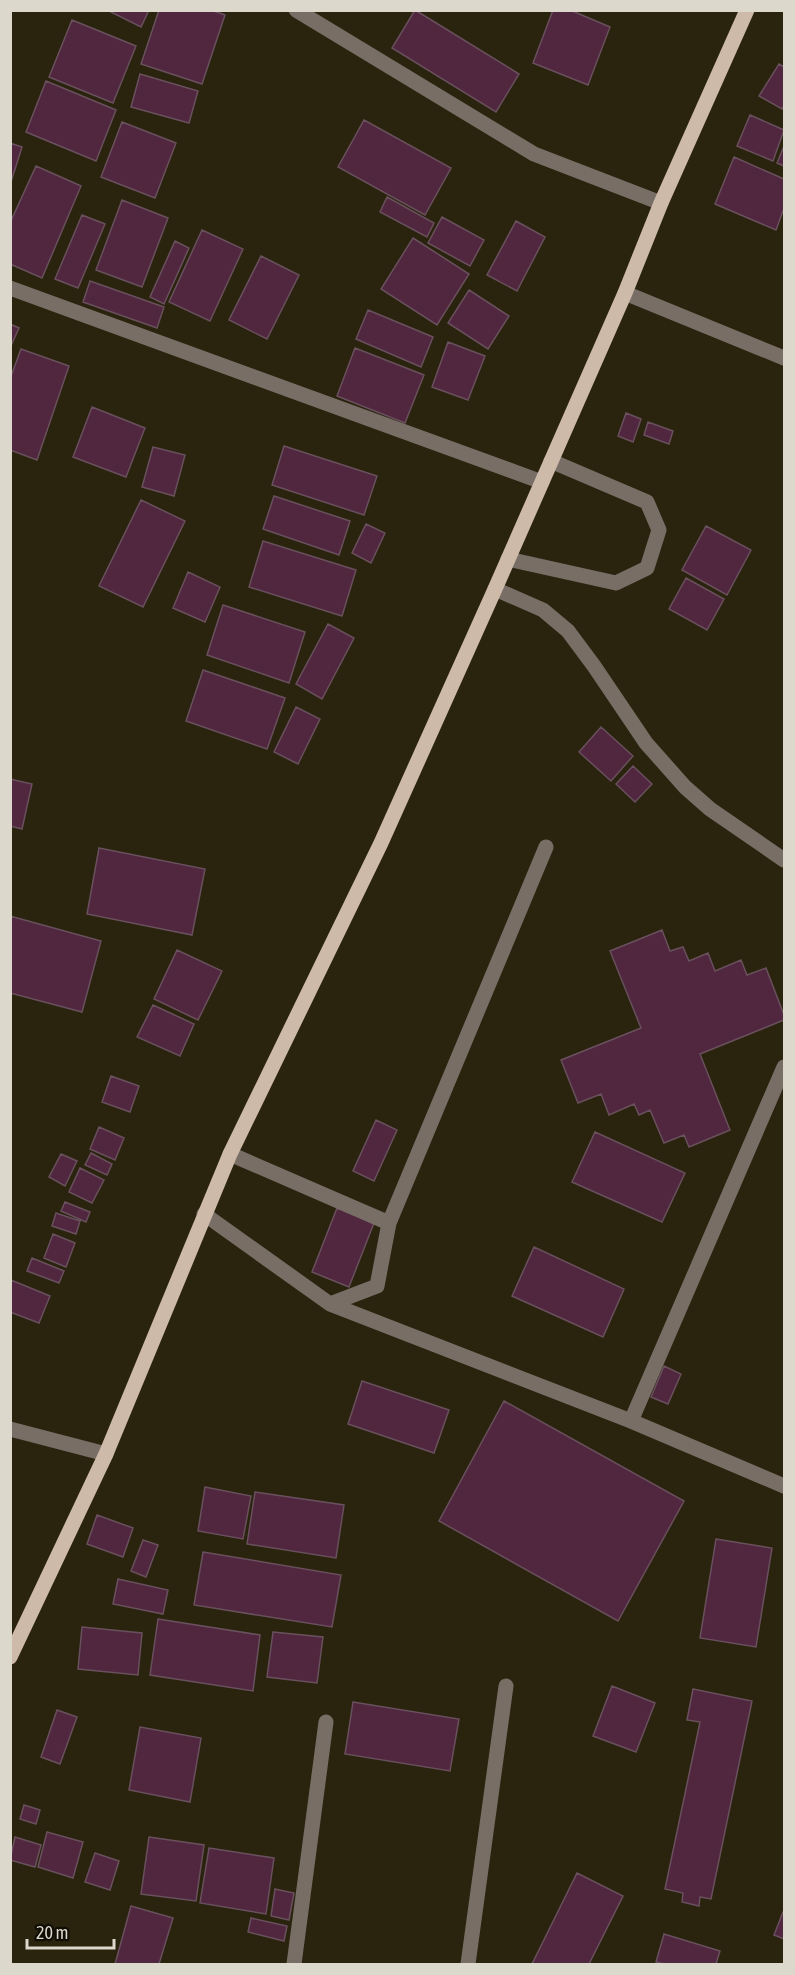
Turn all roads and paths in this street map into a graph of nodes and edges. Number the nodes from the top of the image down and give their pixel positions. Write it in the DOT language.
graph roads {
  1 [pos="296,10"];
  2 [pos="747,10"];
  3 [pos="662,203"];
  4 [pos="10,288"];
  5 [pos="625,293"];
  6 [pos="784,358"];
  7 [pos="551,461"];
  8 [pos="542,482"];
  9 [pos="508,559"];
  10 [pos="495,589"];
  11 [pos="546,847"];
  12 [pos="784,860"];
  13 [pos="784,1066"];
  14 [pos="230,1154"];
  15 [pos="204,1214"];
  16 [pos="389,1223"];
  17 [pos="330,1304"];
  18 [pos="631,1421"];
  19 [pos="10,1429"];
  20 [pos="106,1454"];
  21 [pos="783,1484"];
  22 [pos="10,1657"];
  23 [pos="506,1686"];
  24 [pos="326,1722"];
  25 [pos="294,1965"];
  26 [pos="468,1965"];
  1 -- 3 [label="street"];
  2 -- 3 [label="main road"];
  3 -- 5 [label="main road"];
  4 -- 8 [label="street"];
  5 -- 6 [label="street"];
  5 -- 7 [label="main road"];
  7 -- 8 [label="main road"];
  7 -- 9 [label="street"];
  8 -- 9 [label="main road"];
  9 -- 10 [label="main road"];
  10 -- 12 [label="street"];
  10 -- 14 [label="main road"];
  11 -- 16 [label="street"];
  13 -- 18 [label="street"];
  14 -- 15 [label="main road"];
  14 -- 16 [label="street"];
  15 -- 17 [label="street"];
  15 -- 20 [label="main road"];
  16 -- 17 [label="street"];
  17 -- 18 [label="street"];
  18 -- 21 [label="street"];
  19 -- 20 [label="street"];
  20 -- 22 [label="main road"];
  23 -- 26 [label="street"];
  24 -- 25 [label="street"];
}
